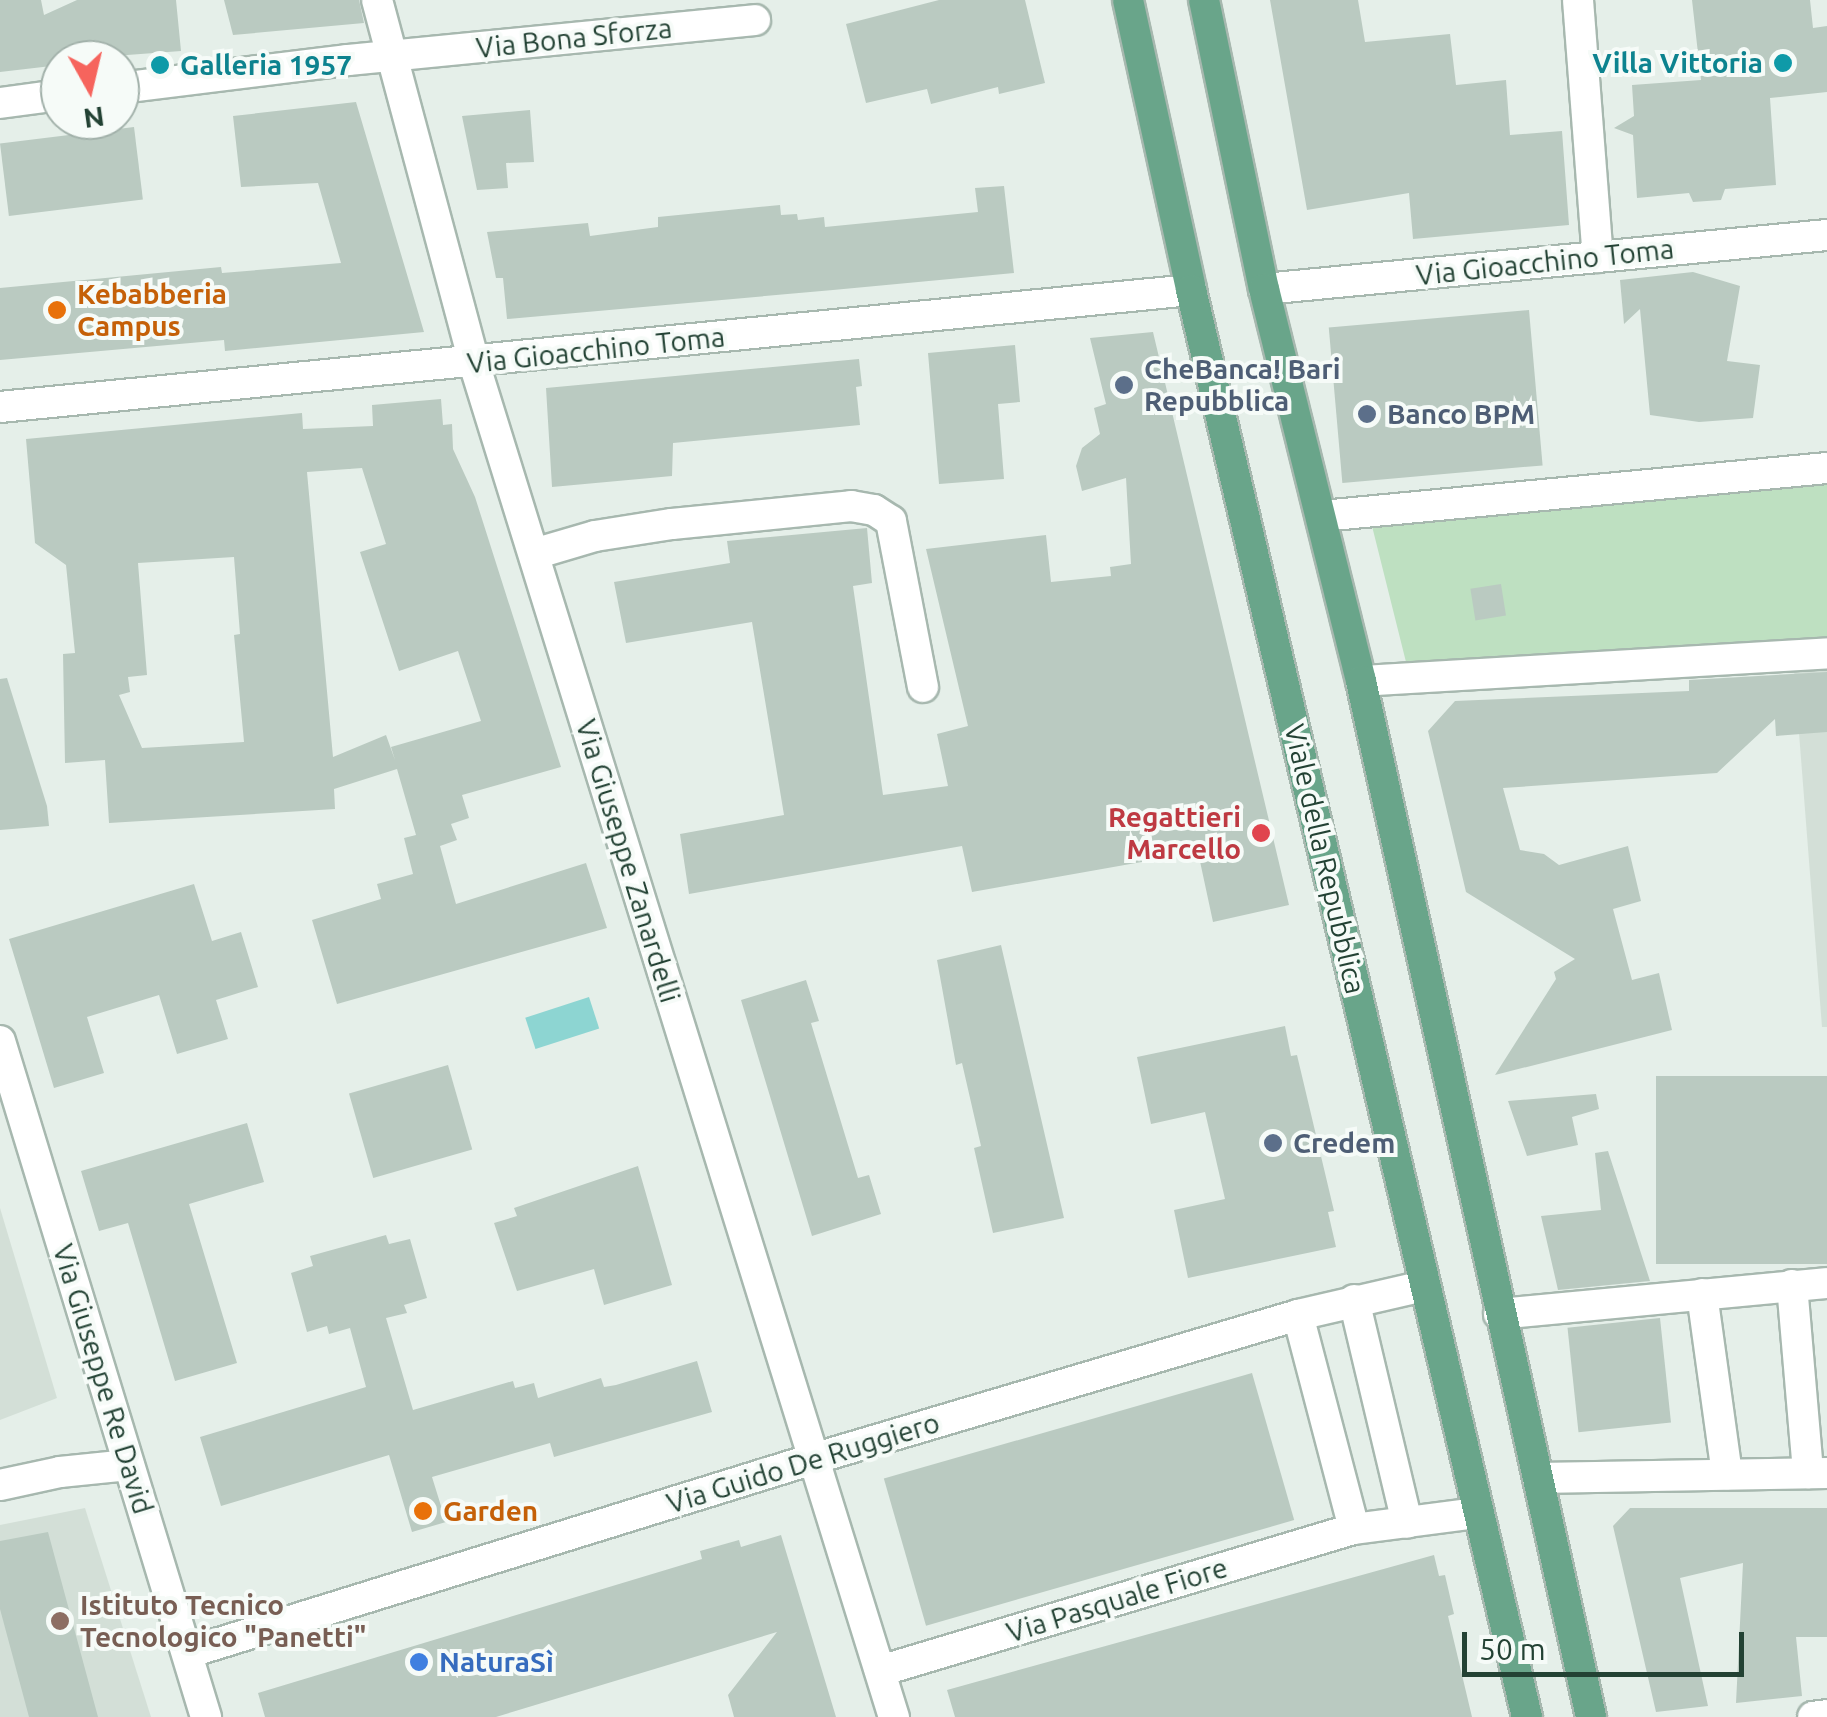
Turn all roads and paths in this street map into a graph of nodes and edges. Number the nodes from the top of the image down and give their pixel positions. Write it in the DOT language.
graph roads {
  1 [pos="377,0"];
  2 [pos="1128,0"];
  3 [pos="1204,0"];
  4 [pos="1578,0"];
  5 [pos="755,20"];
  6 [pos="393,56"];
  7 [pos="140,86"];
  8 [pos="40,98"];
  9 [pos="0,103"];
  10 [pos="1827,235"];
  11 [pos="1598,257"];
  12 [pos="1264,289"];
  13 [pos="1191,290"];
  14 [pos="474,363"];
  15 [pos="0,407"];
  16 [pos="1827,468"];
  17 [pos="1322,516"];
  18 [pos="534,554"];
  19 [pos="1827,654"];
  20 [pos="1362,681"];
  21 [pos="924,687"];
  22 [pos="0,1041"];
  23 [pos="1827,1283"];
  24 [pos="1424,1286"];
  25 [pos="1792,1286"];
  26 [pos="1702,1294"];
  27 [pos="1354,1300"];
  28 [pos="1499,1314"];
  29 [pos="1298,1315"];
  30 [pos="816,1458"];
  31 [pos="129,1465"];
  32 [pos="1818,1473"];
  33 [pos="1727,1474"];
  34 [pos="1538,1478"];
  35 [pos="0,1485"];
  36 [pos="1478,1513"];
  37 [pos="1407,1523"];
  38 [pos="1354,1529"];
  39 [pos="187,1653"];
  40 [pos="880,1672"];
  41 [pos="1827,1716"];
  42 [pos="206,1717"];
  43 [pos="894,1717"];
  44 [pos="1527,1717"];
  45 [pos="1591,1717"];
  46 [pos="1813,1717"];
  1 -- 6 [label="street, Via Giuseppe Zanardelli"];
  2 -- 13 [label="main road, Viale della Repubblica"];
  3 -- 12 [label="main road"];
  4 -- 11 [label="street"];
  5 -- 6 [label="street, Via Bona Sforza"];
  6 -- 7 [label="street, Via Bona Sforza"];
  6 -- 14 [label="street, Via Giuseppe Zanardelli"];
  8 -- 9 [label="street"];
  10 -- 11 [label="street, Via Gioacchino Toma"];
  11 -- 12 [label="street, Via Gioacchino Toma"];
  12 -- 17 [label="main road"];
  13 -- 14 [label="street, Via Gioacchino Toma"];
  13 -- 24 [label="main road, Viale della Repubblica"];
  14 -- 15 [label="street, Via Gioacchino Toma"];
  14 -- 18 [label="street, Via Giuseppe Zanardelli"];
  16 -- 17 [label="street"];
  17 -- 20 [label="main road"];
  18 -- 21 [label="street"];
  18 -- 30 [label="street, Via Giuseppe Zanardelli"];
  19 -- 20 [label="street"];
  20 -- 28 [label="main road"];
  22 -- 31 [label="street, Via Giuseppe Re David"];
  23 -- 25 [label="street"];
  24 -- 27 [label="street, Via Guido De Ruggiero"];
  24 -- 36 [label="main road, Viale della Repubblica"];
  25 -- 26 [label="street"];
  25 -- 32 [label="street"];
  26 -- 28 [label="street"];
  26 -- 33 [label="street"];
  27 -- 29 [label="street, Via Guido De Ruggiero"];
  27 -- 37 [label="street"];
  28 -- 34 [label="main road"];
  29 -- 30 [label="street, Via Guido De Ruggiero"];
  29 -- 38 [label="street"];
  30 -- 39 [label="street, Via Guido De Ruggiero"];
  30 -- 40 [label="street, Via Giuseppe Zanardelli"];
  31 -- 35 [label="street"];
  31 -- 39 [label="street, Via Giuseppe Re David"];
  32 -- 33 [label="street"];
  33 -- 34 [label="street"];
  34 -- 45 [label="main road"];
  36 -- 37 [label="street, Via Pasquale Fiore"];
  36 -- 44 [label="main road, Viale della Repubblica"];
  37 -- 38 [label="street, Via Pasquale Fiore"];
  38 -- 40 [label="street, Via Pasquale Fiore"];
  39 -- 42 [label="street, Via Giuseppe Re David"];
  40 -- 43 [label="street, Via Giuseppe Zanardelli"];
  41 -- 46 [label="street"];
}
